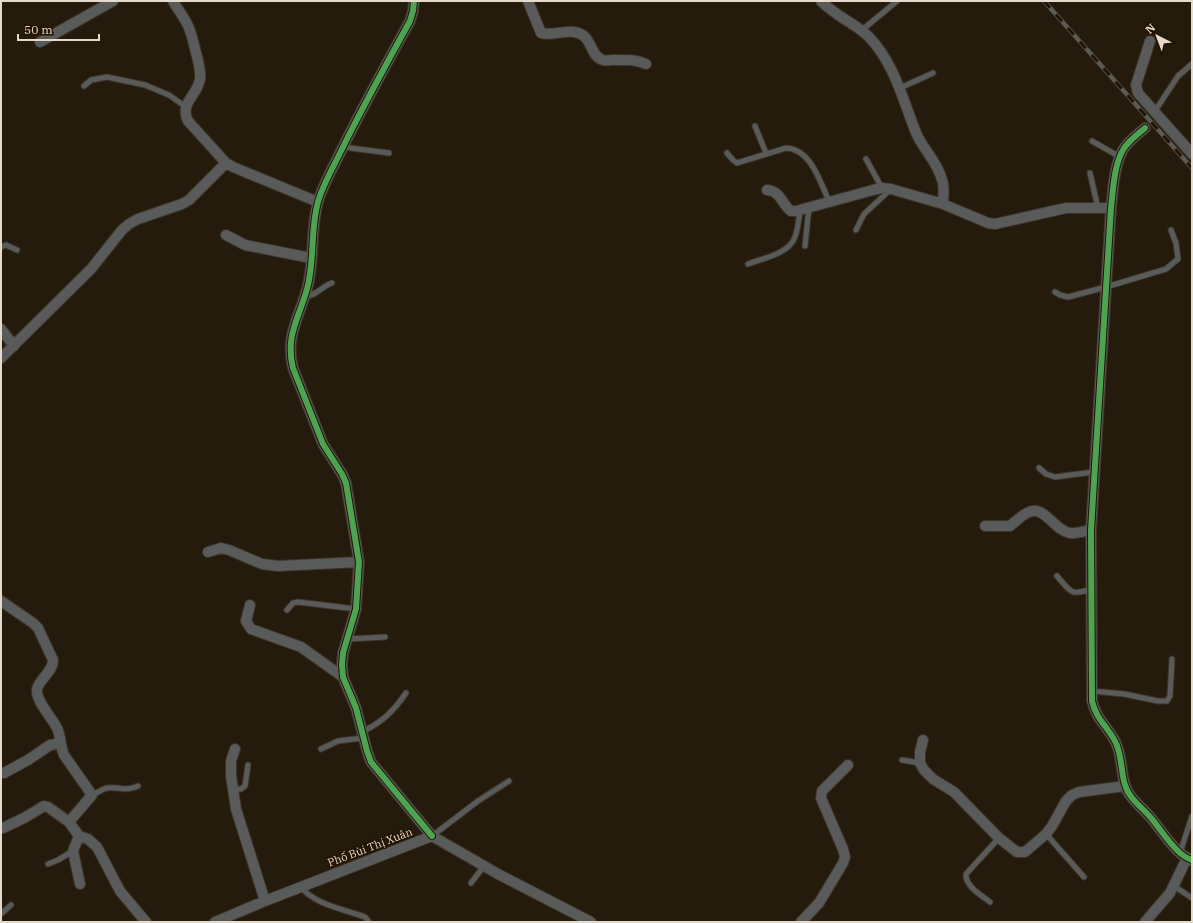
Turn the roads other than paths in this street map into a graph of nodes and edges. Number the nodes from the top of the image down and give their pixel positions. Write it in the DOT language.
graph roads {
  1 [pos="113,1"];
  2 [pos="173,1"];
  3 [pos="414,1"];
  4 [pos="528,1"];
  5 [pos="821,1"];
  6 [pos="896,1"];
  7 [pos="862,30"];
  8 [pos="1150,41"];
  9 [pos="40,42"];
  10 [pos="646,64"];
  11 [pos="1192,64"];
  12 [pos="933,73"];
  13 [pos="84,86"];
  14 [pos="900,88"];
  15 [pos="186,107"];
  16 [pos="1155,111"];
  17 [pos="755,126"];
  18 [pos="1145,128"];
  19 [pos="1092,141"];
  20 [pos="343,147"];
  21 [pos="389,153"];
  22 [pos="727,153"];
  23 [pos="766,153"];
  24 [pos="1192,154"];
  25 [pos="1120,157"];
  26 [pos="866,159"];
  27 [pos="226,163"];
  28 [pos="1090,173"];
  29 [pos="886,188"];
  30 [pos="767,190"];
  31 [pos="318,202"];
  32 [pos="829,202"];
  33 [pos="943,204"];
  34 [pos="1098,208"];
  35 [pos="1111,208"];
  36 [pos="804,209"];
  37 [pos="856,230"];
  38 [pos="1172,230"];
  39 [pos="226,235"];
  40 [pos="805,246"];
  41 [pos="1,247"];
  42 [pos="17,250"];
  43 [pos="311,258"];
  44 [pos="748,264"];
  45 [pos="332,283"];
  46 [pos="1106,287"];
  47 [pos="1054,292"];
  48 [pos="305,296"];
  49 [pos="1,329"];
  50 [pos="14,346"];
  51 [pos="1,358"];
  52 [pos="1039,468"];
  53 [pos="1094,472"];
  54 [pos="984,526"];
  55 [pos="1092,530"];
  56 [pos="208,552"];
  57 [pos="359,562"];
  58 [pos="1057,576"];
  59 [pos="1092,589"];
  60 [pos="1,601"];
  61 [pos="250,605"];
  62 [pos="356,609"];
  63 [pos="287,610"];
  64 [pos="384,637"];
  65 [pos="347,639"];
  66 [pos="1172,659"];
  67 [pos="343,677"];
  68 [pos="1092,691"];
  69 [pos="406,693"];
  70 [pos="362,735"];
  71 [pos="923,740"];
  72 [pos="60,743"];
  73 [pos="235,749"];
  74 [pos="321,749"];
  75 [pos="902,760"];
  76 [pos="920,763"];
  77 [pos="848,765"];
  78 [pos="248,766"];
  79 [pos="4,773"];
  80 [pos="509,781"];
  81 [pos="138,786"];
  82 [pos="1125,786"];
  83 [pos="232,789"];
  84 [pos="92,795"];
  85 [pos="1192,816"];
  86 [pos="69,822"];
  87 [pos="4,828"];
  88 [pos="1046,834"];
  89 [pos="79,836"];
  90 [pos="432,836"];
  91 [pos="999,838"];
  92 [pos="73,851"];
  93 [pos="1186,857"];
  94 [pos="48,864"];
  95 [pos="484,866"];
  96 [pos="1084,878"];
  97 [pos="471,882"];
  98 [pos="80,884"];
  99 [pos="1174,886"];
  100 [pos="301,887"];
  101 [pos="1192,898"];
  102 [pos="265,901"];
  103 [pos="990,902"];
  104 [pos="11,905"];
  105 [pos="1,914"];
  106 [pos="146,922"];
  107 [pos="215,922"];
  108 [pos="369,922"];
  109 [pos="591,922"];
  110 [pos="801,922"];
  111 [pos="1145,922"];
  1 -- 9 [label="street"];
  2 -- 15 [label="street"];
  3 -- 20 [label="street"];
  4 -- 10 [label="street"];
  5 -- 7 [label="street"];
  6 -- 7 [label="lane"];
  7 -- 14 [label="street"];
  8 -- 16 [label="street"];
  11 -- 16 [label="lane"];
  12 -- 14 [label="lane"];
  13 -- 15 [label="lane"];
  14 -- 33 [label="street"];
  15 -- 27 [label="street"];
  16 -- 24 [label="street"];
  17 -- 23 [label="lane"];
  18 -- 25 [label="street"];
  19 -- 25 [label="lane"];
  20 -- 21 [label="lane"];
  20 -- 31 [label="street"];
  22 -- 23 [label="lane"];
  23 -- 32 [label="lane"];
  25 -- 35 [label="street"];
  26 -- 29 [label="lane"];
  27 -- 31 [label="street"];
  27 -- 50 [label="street"];
  28 -- 34 [label="lane"];
  29 -- 32 [label="street"];
  29 -- 33 [label="street"];
  29 -- 37 [label="lane"];
  30 -- 36 [label="street"];
  31 -- 43 [label="street"];
  32 -- 36 [label="street"];
  33 -- 34 [label="street"];
  34 -- 35 [label="street"];
  35 -- 46 [label="street"];
  36 -- 40 [label="lane"];
  36 -- 44 [label="lane"];
  38 -- 46 [label="lane"];
  39 -- 43 [label="street"];
  41 -- 42 [label="lane"];
  43 -- 48 [label="street"];
  45 -- 48 [label="lane"];
  46 -- 47 [label="lane"];
  46 -- 53 [label="street"];
  48 -- 57 [label="street"];
  49 -- 50 [label="street"];
  50 -- 51 [label="street"];
  52 -- 53 [label="lane"];
  53 -- 55 [label="street"];
  54 -- 55 [label="street"];
  55 -- 59 [label="street"];
  56 -- 57 [label="street"];
  57 -- 62 [label="street"];
  58 -- 59 [label="lane"];
  59 -- 68 [label="street"];
  60 -- 72 [label="street"];
  61 -- 67 [label="street"];
  62 -- 63 [label="lane"];
  62 -- 65 [label="street"];
  64 -- 65 [label="lane"];
  65 -- 67 [label="street"];
  66 -- 68 [label="lane"];
  67 -- 70 [label="street"];
  68 -- 82 [label="street"];
  69 -- 70 [label="lane"];
  70 -- 74 [label="lane"];
  70 -- 90 [label="street"];
  71 -- 76 [label="street"];
  72 -- 79 [label="street"];
  72 -- 84 [label="street"];
  73 -- 83 [label="street"];
  75 -- 76 [label="lane"];
  76 -- 91 [label="street"];
  77 -- 110 [label="street"];
  78 -- 83 [label="lane"];
  80 -- 90 [label="lane"];
  81 -- 84 [label="lane"];
  82 -- 88 [label="street"];
  82 -- 93 [label="street"];
  83 -- 102 [label="street"];
  84 -- 86 [label="street"];
  85 -- 93 [label="lane"];
  86 -- 87 [label="street"];
  86 -- 89 [label="street"];
  88 -- 91 [label="street"];
  88 -- 96 [label="lane"];
  89 -- 92 [label="street"];
  89 -- 106 [label="street"];
  90 -- 95 [label="street"];
  90 -- 100 [label="street, Phố Bùi Thị Xuân"];
  91 -- 103 [label="lane"];
  92 -- 94 [label="lane"];
  92 -- 98 [label="street"];
  93 -- 99 [label="street"];
  95 -- 97 [label="lane"];
  95 -- 109 [label="street"];
  99 -- 101 [label="lane"];
  99 -- 111 [label="street"];
  100 -- 102 [label="street, Phố Bùi Thị Xuân"];
  100 -- 108 [label="lane"];
  102 -- 107 [label="street, Phố Bùi Thị Xuân"];
  104 -- 105 [label="lane"];
}
